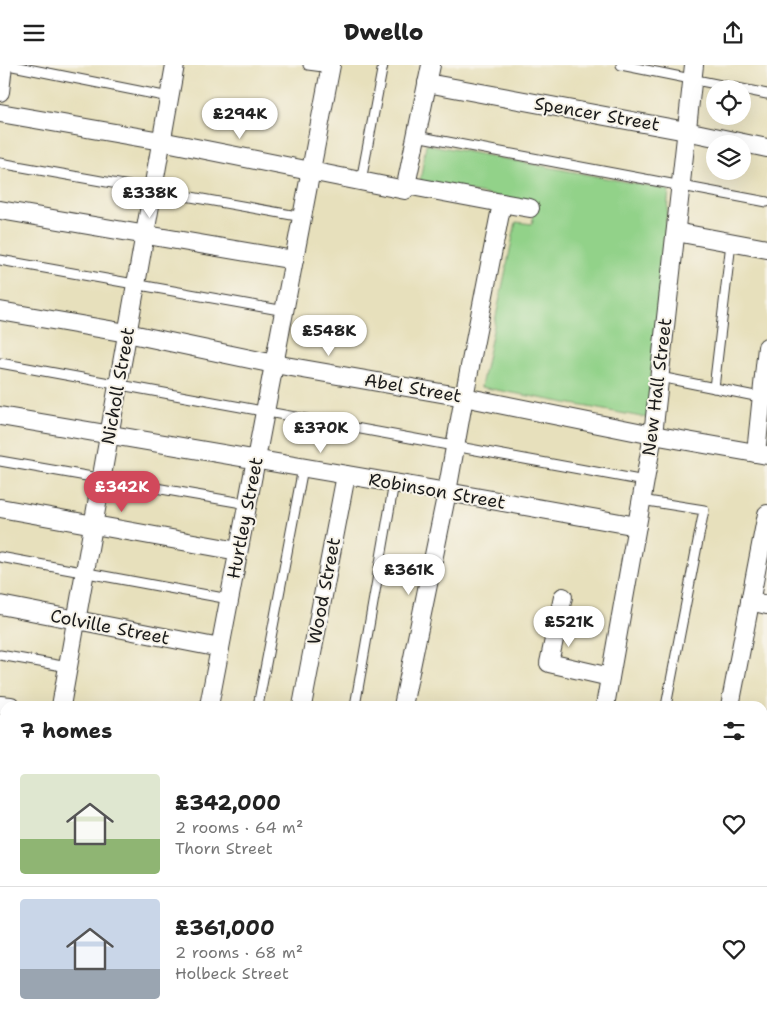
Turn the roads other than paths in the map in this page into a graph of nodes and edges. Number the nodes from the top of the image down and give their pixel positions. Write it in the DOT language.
graph roads {
  1 [pos="3,65"];
  2 [pos="8,65"];
  3 [pos="175,65"];
  4 [pos="308,65"];
  5 [pos="383,65"];
  6 [pos="431,65"];
  7 [pos="621,65"];
  8 [pos="331,67"];
  9 [pos="693,72"];
  10 [pos="716,80"];
  11 [pos="427,83"];
  12 [pos="751,91"];
  13 [pos="0,92"];
  14 [pos="767,94"];
  15 [pos="169,97"];
  16 [pos="0,113"];
  17 [pos="686,131"];
  18 [pos="416,136"];
  19 [pos="161,141"];
  20 [pos="767,148"];
  21 [pos="0,163"];
  22 [pos="311,172"];
  23 [pos="361,181"];
  24 [pos="680,185"];
  25 [pos="406,187"];
  26 [pos="153,190"];
  27 [pos="767,201"];
  28 [pos="502,203"];
  29 [pos="530,208"];
  30 [pos="0,210"];
  31 [pos="303,217"];
  32 [pos="676,232"];
  33 [pos="145,234"];
  34 [pos="731,243"];
  35 [pos="767,249"];
  36 [pos="294,260"];
  37 [pos="0,261"];
  38 [pos="136,284"];
  39 [pos="0,311"];
  40 [pos="285,311"];
  41 [pos="127,333"];
  42 [pos="767,347"];
  43 [pos="0,363"];
  44 [pos="274,364"];
  45 [pos="660,377"];
  46 [pos="118,385"];
  47 [pos="714,388"];
  48 [pos="464,397"];
  49 [pos="764,398"];
  50 [pos="265,412"];
  51 [pos="0,416"];
  52 [pos="110,435"];
  53 [pos="653,435"];
  54 [pos="456,447"];
  55 [pos="762,454"];
  56 [pos="256,460"];
  57 [pos="0,461"];
  58 [pos="303,468"];
  59 [pos="346,475"];
  60 [pos="102,478"];
  61 [pos="645,481"];
  62 [pos="394,483"];
  63 [pos="448,492"];
  64 [pos="641,499"];
  65 [pos="248,504"];
  66 [pos="0,508"];
  67 [pos="767,513"];
  68 [pos="93,525"];
  69 [pos="637,526"];
  70 [pos="238,551"];
  71 [pos="0,557"];
  72 [pos="85,572"];
  73 [pos="563,597"];
  74 [pos="229,599"];
  75 [pos="758,603"];
  76 [pos="0,605"];
  77 [pos="76,620"];
  78 [pos="220,648"];
  79 [pos="0,655"];
  80 [pos="68,667"];
  81 [pos="610,677"];
  82 [pos="62,701"];
  83 [pos="210,701"];
  84 [pos="259,701"];
  85 [pos="303,701"];
  86 [pos="356,701"];
  87 [pos="404,701"];
  88 [pos="606,701"];
  89 [pos="667,701"];
  90 [pos="731,701"];
  1 -- 13 [label="street"];
  2 -- 15 [label="lane"];
  3 -- 15 [label="street, Nicholl Street"];
  4 -- 8 [label="lane"];
  5 -- 23 [label="lane"];
  6 -- 11 [label="street"];
  7 -- 9 [label="lane"];
  8 -- 22 [label="street, Hurtley Street"];
  9 -- 10 [label="lane"];
  9 -- 17 [label="street, New Hall Street"];
  11 -- 17 [label="street, Spencer Street"];
  11 -- 18 [label="street"];
  12 -- 14 [label="lane"];
  15 -- 19 [label="street, Nicholl Street"];
  16 -- 19 [label="street"];
  17 -- 20 [label="street, Spencer Street"];
  17 -- 24 [label="street, New Hall Street"];
  18 -- 24 [label="lane"];
  18 -- 25 [label="street"];
  19 -- 22 [label="street"];
  19 -- 26 [label="street, Nicholl Street"];
  21 -- 26 [label="lane"];
  22 -- 23 [label="street"];
  22 -- 31 [label="street, Hurtley Street"];
  23 -- 25 [label="street"];
  24 -- 27 [label="lane"];
  24 -- 32 [label="street, New Hall Street"];
  25 -- 28 [label="street"];
  26 -- 31 [label="lane"];
  26 -- 33 [label="street, Nicholl Street"];
  28 -- 29 [label="street"];
  28 -- 48 [label="street"];
  30 -- 33 [label="street"];
  31 -- 36 [label="street, Hurtley Street"];
  32 -- 34 [label="street"];
  32 -- 45 [label="street, New Hall Street"];
  33 -- 36 [label="street"];
  33 -- 38 [label="street, Nicholl Street"];
  34 -- 35 [label="street"];
  34 -- 47 [label="lane"];
  36 -- 40 [label="street, Hurtley Street"];
  37 -- 38 [label="lane"];
  38 -- 40 [label="lane"];
  38 -- 41 [label="street, Nicholl Street"];
  39 -- 41 [label="street, Abel Street"];
  40 -- 44 [label="street, Hurtley Street"];
  41 -- 44 [label="street, Abel Street"];
  41 -- 46 [label="street, Nicholl Street"];
  42 -- 49 [label="street"];
  43 -- 46 [label="lane"];
  44 -- 48 [label="street, Abel Street"];
  44 -- 50 [label="street, Hurtley Street"];
  45 -- 47 [label="lane"];
  45 -- 53 [label="street, New Hall Street"];
  46 -- 50 [label="lane"];
  46 -- 52 [label="street, Nicholl Street"];
  47 -- 49 [label="lane"];
  48 -- 53 [label="street, Abel Street"];
  48 -- 54 [label="street"];
  49 -- 55 [label="street"];
  50 -- 54 [label="lane"];
  50 -- 56 [label="street, Hurtley Street"];
  51 -- 52 [label="street, Robinson Street"];
  52 -- 56 [label="street, Robinson Street"];
  52 -- 60 [label="street, Nicholl Street"];
  53 -- 55 [label="street, Abel Street"];
  53 -- 61 [label="street, New Hall Street"];
  54 -- 61 [label="lane"];
  54 -- 63 [label="street"];
  56 -- 58 [label="street, Robinson Street"];
  56 -- 65 [label="street, Hurtley Street"];
  57 -- 60 [label="lane"];
  58 -- 59 [label="street, Robinson Street"];
  58 -- 84 [label="lane"];
  59 -- 62 [label="street, Robinson Street"];
  59 -- 85 [label="street, Wood Street"];
  60 -- 65 [label="lane"];
  60 -- 68 [label="street, Nicholl Street"];
  61 -- 64 [label="street, New Hall Street"];
  62 -- 63 [label="street, Robinson Street"];
  62 -- 86 [label="lane"];
  63 -- 69 [label="street, Robinson Street"];
  63 -- 87 [label="street"];
  64 -- 69 [label="street, New Hall Street"];
  64 -- 89 [label="lane"];
  65 -- 70 [label="street, Hurtley Street"];
  66 -- 68 [label="street"];
  67 -- 75 [label="street"];
  68 -- 70 [label="street"];
  68 -- 72 [label="street, Nicholl Street"];
  69 -- 81 [label="street, New Hall Street"];
  70 -- 74 [label="street, Hurtley Street"];
  71 -- 72 [label="lane"];
  72 -- 74 [label="lane"];
  72 -- 77 [label="street, Nicholl Street"];
  73 -- 81 [label="street"];
  74 -- 78 [label="street, Hurtley Street"];
  75 -- 90 [label="street"];
  76 -- 77 [label="street, Colville Street"];
  77 -- 78 [label="street, Colville Street"];
  77 -- 80 [label="street, Nicholl Street"];
  78 -- 83 [label="street, Hurtley Street"];
  79 -- 80 [label="lane"];
  80 -- 82 [label="street, Nicholl Street"];
  81 -- 88 [label="street, New Hall Street"];
}
